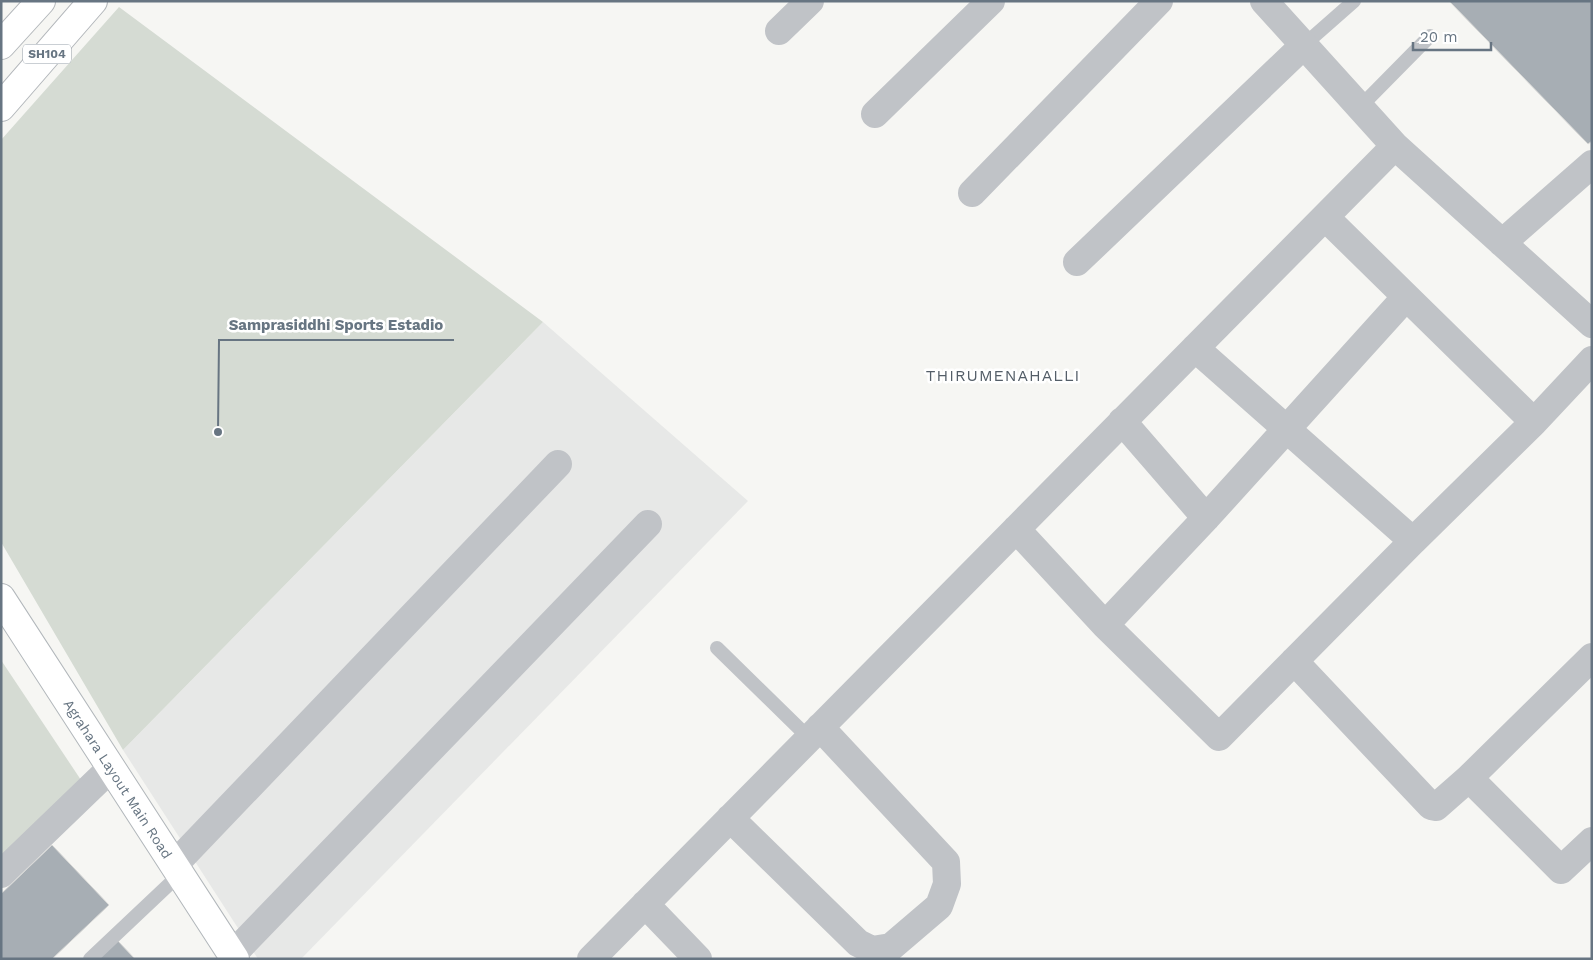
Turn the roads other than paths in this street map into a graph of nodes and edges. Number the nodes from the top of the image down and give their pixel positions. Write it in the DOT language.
graph roads {
  1 [pos="41,1"];
  2 [pos="93,1"];
  3 [pos="810,1"];
  4 [pos="991,1"];
  5 [pos="1159,1"];
  6 [pos="1264,1"];
  7 [pos="1354,1"];
  8 [pos="779,31"];
  9 [pos="1430,36"];
  10 [pos="1,45"];
  11 [pos="1304,45"];
  12 [pos="1,107"];
  13 [pos="1360,107"];
  14 [pos="875,114"];
  15 [pos="1395,146"];
  16 [pos="1592,164"];
  17 [pos="972,193"];
  18 [pos="1325,217"];
  19 [pos="1502,243"];
  20 [pos="1077,262"];
  21 [pos="1406,297"];
  22 [pos="1592,324"];
  23 [pos="1195,348"];
  24 [pos="1592,360"];
  25 [pos="1122,422"];
  26 [pos="1534,422"];
  27 [pos="1286,429"];
  28 [pos="558,464"];
  29 [pos="1206,518"];
  30 [pos="648,524"];
  31 [pos="1016,529"];
  32 [pos="1413,541"];
  33 [pos="1,598"];
  34 [pos="1104,625"];
  35 [pos="717,648"];
  36 [pos="1294,661"];
  37 [pos="1588,669"];
  38 [pos="815,732"];
  39 [pos="111,768"];
  40 [pos="1468,778"];
  41 [pos="730,818"];
  42 [pos="1592,841"];
  43 [pos="177,870"];
  44 [pos="1,874"];
  45 [pos="645,904"];
  46 [pos="234,957"];
  47 [pos="90,959"];
  48 [pos="591,959"];
  49 [pos="698,959"];
  1 -- 10 [label="street, SH104"];
  2 -- 12 [label="street, SH104"];
  3 -- 8 [label="street"];
  4 -- 14 [label="street"];
  5 -- 17 [label="street"];
  6 -- 11 [label="street"];
  7 -- 11 [label="lane"];
  9 -- 13 [label="lane"];
  11 -- 13 [label="street"];
  11 -- 20 [label="street"];
  13 -- 15 [label="street"];
  15 -- 18 [label="street"];
  15 -- 19 [label="street"];
  16 -- 19 [label="street"];
  18 -- 21 [label="street"];
  18 -- 23 [label="street"];
  19 -- 22 [label="street"];
  21 -- 26 [label="street"];
  21 -- 27 [label="street"];
  23 -- 25 [label="street"];
  23 -- 27 [label="street"];
  24 -- 26 [label="street"];
  25 -- 29 [label="street"];
  25 -- 31 [label="street"];
  26 -- 32 [label="street"];
  27 -- 29 [label="street"];
  27 -- 32 [label="street"];
  28 -- 43 [label="street"];
  29 -- 34 [label="street"];
  30 -- 46 [label="street"];
  31 -- 34 [label="street"];
  31 -- 38 [label="street"];
  32 -- 36 [label="street"];
  33 -- 39 [label="street, Agrahara Layout Main Road"];
  34 -- 36 [label="street"];
  35 -- 38 [label="lane"];
  36 -- 40 [label="street"];
  37 -- 40 [label="street"];
  38 -- 41 [label="street"];
  38 -- 41 [label="street"];
  39 -- 43 [label="street, Agrahara Layout Main Road"];
  39 -- 44 [label="street"];
  40 -- 42 [label="street"];
  41 -- 45 [label="street"];
  43 -- 46 [label="street, Agrahara Layout Main Road"];
  43 -- 47 [label="lane"];
  45 -- 48 [label="street"];
  45 -- 49 [label="street"];
}
